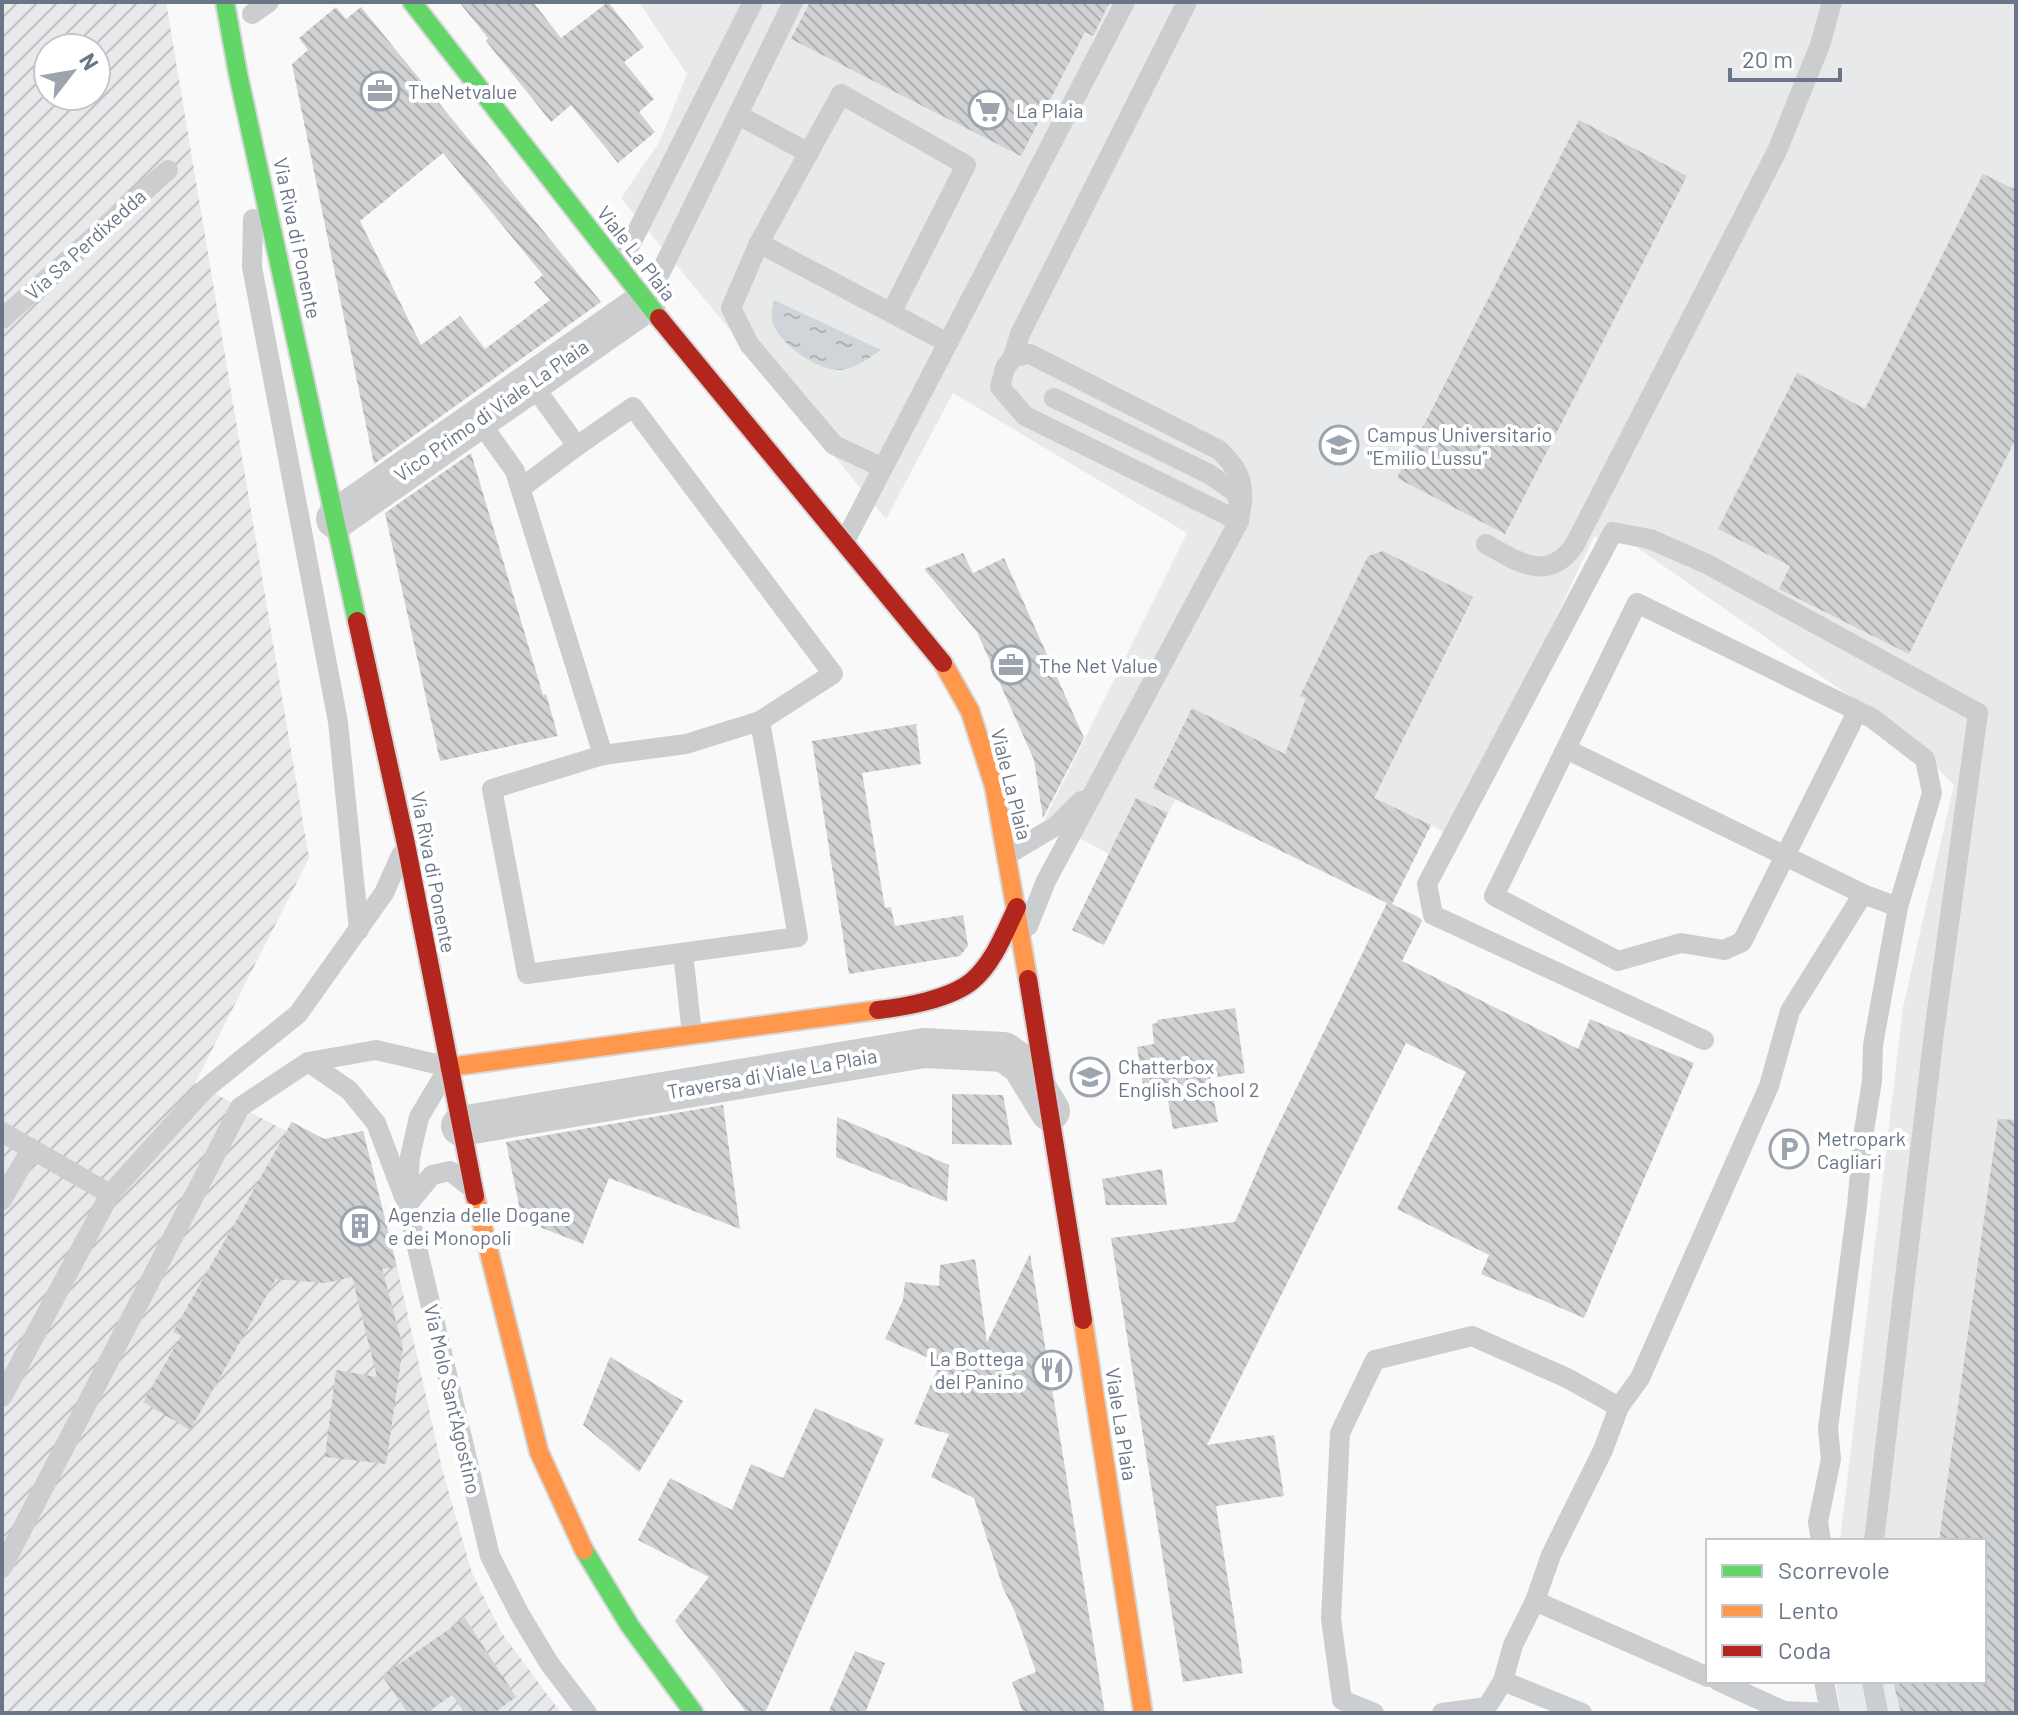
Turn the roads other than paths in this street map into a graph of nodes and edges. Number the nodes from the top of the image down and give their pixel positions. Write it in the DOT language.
graph roads {
  1 [pos="225,2"];
  2 [pos="412,2"];
  3 [pos="753,2"];
  4 [pos="793,2"];
  5 [pos="1125,2"];
  6 [pos="1187,2"];
  7 [pos="1832,2"];
  8 [pos="258,6"];
  9 [pos="238,74"];
  10 [pos="738,115"];
  11 [pos="255,143"];
  12 [pos="809,153"];
  13 [pos="168,170"];
  14 [pos="759,243"];
  15 [pos="619,267"];
  16 [pos="646,302"];
  17 [pos="891,313"];
  18 [pos="2,319"];
  19 [pos="948,343"];
  20 [pos="1013,357"];
  21 [pos="530,381"];
  22 [pos="1054,398"];
  23 [pos="477,418"];
  24 [pos="577,446"];
  25 [pos="883,468"];
  26 [pos="521,488"];
  27 [pos="1240,514"];
  28 [pos="336,519"];
  29 [pos="845,541"];
  30 [pos="1486,544"];
  31 [pos="1857,712"];
  32 [pos="760,721"];
  33 [pos="1566,749"];
  34 [pos="603,755"];
  35 [pos="1098,783"];
  36 [pos="406,844"];
  37 [pos="1007,855"];
  38 [pos="1786,856"];
  39 [pos="1863,894"];
  40 [pos="1017,907"];
  41 [pos="1898,907"];
  42 [pos="359,930"];
  43 [pos="1023,939"];
  44 [pos="683,953"];
  45 [pos="692,1034"];
  46 [pos="1704,1040"];
  47 [pos="308,1062"];
  48 [pos="449,1067"];
  49 [pos="1052,1115"];
  50 [pos="461,1126"];
  51 [pos="2,1132"];
  52 [pos="31,1149"];
  53 [pos="473,1189"];
  54 [pos="110,1194"];
  55 [pos="2,1200"];
  56 [pos="407,1205"];
  57 [pos="2,1397"];
  58 [pos="1619,1407"];
  59 [pos="1821,1539"];
  60 [pos="1874,1539"];
  61 [pos="2,1568"];
  62 [pos="1535,1601"];
  63 [pos="1706,1676"];
  64 [pos="1503,1681"];
  65 [pos="1722,1683"];
  66 [pos="1824,1683"];
  67 [pos="1872,1683"];
  68 [pos="1486,1710"];
  69 [pos="1784,1712"];
  70 [pos="587,1713"];
  71 [pos="694,1713"];
  72 [pos="1143,1713"];
  73 [pos="1374,1713"];
  74 [pos="1442,1713"];
  75 [pos="1582,1713"];
  76 [pos="1830,1713"];
  77 [pos="1878,1713"];
  1 -- 9 [label="main road, Via Riva di Ponente"];
  2 -- 15 [label="main road, Viale La Plaia"];
  3 -- 15 [label="lane"];
  4 -- 10 [label="lane"];
  5 -- 19 [label="lane"];
  6 -- 20 [label="lane"];
  7 -- 30 [label="lane"];
  8 -- 9 [label="main road"];
  9 -- 11 [label="main road, Via Riva di Ponente"];
  10 -- 12 [label="lane"];
  10 -- 16 [label="lane"];
  11 -- 28 [label="main road, Via Riva di Ponente"];
  11 -- 42 [label="lane"];
  12 -- 14 [label="lane"];
  12 -- 17 [label="lane"];
  13 -- 18 [label="lane, Via Sa Perdixedda"];
  14 -- 17 [label="lane"];
  14 -- 25 [label="lane"];
  15 -- 16 [label="main road, Viale La Plaia"];
  16 -- 21 [label="street, Vico Primo di Viale La Plaia"];
  16 -- 29 [label="main road, Viale La Plaia"];
  17 -- 19 [label="lane"];
  19 -- 25 [label="lane"];
  20 -- 27 [label="lane"];
  20 -- 27 [label="lane"];
  21 -- 23 [label="street, Vico Primo di Viale La Plaia"];
  21 -- 24 [label="lane"];
  22 -- 27 [label="lane"];
  23 -- 26 [label="lane"];
  23 -- 28 [label="street, Vico Primo di Viale La Plaia"];
  24 -- 26 [label="lane"];
  24 -- 32 [label="lane"];
  25 -- 29 [label="lane"];
  26 -- 34 [label="lane"];
  27 -- 35 [label="lane"];
  28 -- 36 [label="main road, Via Riva di Ponente"];
  29 -- 37 [label="main road, Viale La Plaia"];
  31 -- 33 [label="lane"];
  31 -- 38 [label="lane"];
  31 -- 41 [label="lane"];
  32 -- 34 [label="lane"];
  32 -- 44 [label="lane"];
  33 -- 38 [label="lane"];
  33 -- 38 [label="lane"];
  34 -- 44 [label="lane"];
  35 -- 37 [label="lane"];
  35 -- 43 [label="lane"];
  36 -- 42 [label="lane"];
  36 -- 48 [label="main road, Via Riva di Ponente"];
  37 -- 40 [label="main road, Viale La Plaia"];
  38 -- 39 [label="lane"];
  39 -- 41 [label="lane"];
  39 -- 58 [label="lane"];
  40 -- 43 [label="main road, Viale La Plaia"];
  40 -- 45 [label="main road"];
  41 -- 59 [label="lane"];
  42 -- 54 [label="lane"];
  43 -- 49 [label="main road, Viale La Plaia"];
  44 -- 45 [label="lane"];
  45 -- 48 [label="main road"];
  46 -- 60 [label="lane"];
  47 -- 48 [label="lane"];
  47 -- 56 [label="lane"];
  47 -- 61 [label="lane"];
  48 -- 50 [label="main road, Via Riva di Ponente"];
  48 -- 56 [label="lane, Via Molo Sant'Agostino"];
  49 -- 50 [label="street, Traversa di Viale La Plaia"];
  49 -- 72 [label="main road, Viale La Plaia"];
  50 -- 53 [label="main road, Via Riva di Ponente"];
  51 -- 52 [label="lane"];
  52 -- 54 [label="lane"];
  52 -- 55 [label="lane"];
  53 -- 56 [label="lane"];
  53 -- 71 [label="main road, Via Riva di Ponente"];
  54 -- 57 [label="lane"];
  56 -- 70 [label="lane, Via Molo Sant'Agostino"];
  58 -- 62 [label="lane"];
  58 -- 73 [label="lane"];
  62 -- 63 [label="lane"];
  62 -- 64 [label="lane"];
  64 -- 68 [label="lane"];
  64 -- 75 [label="lane"];
  65 -- 69 [label="lane"];
  66 -- 76 [label="lane"];
  67 -- 77 [label="lane"];
  68 -- 74 [label="lane"];
  69 -- 76 [label="lane"];
}
